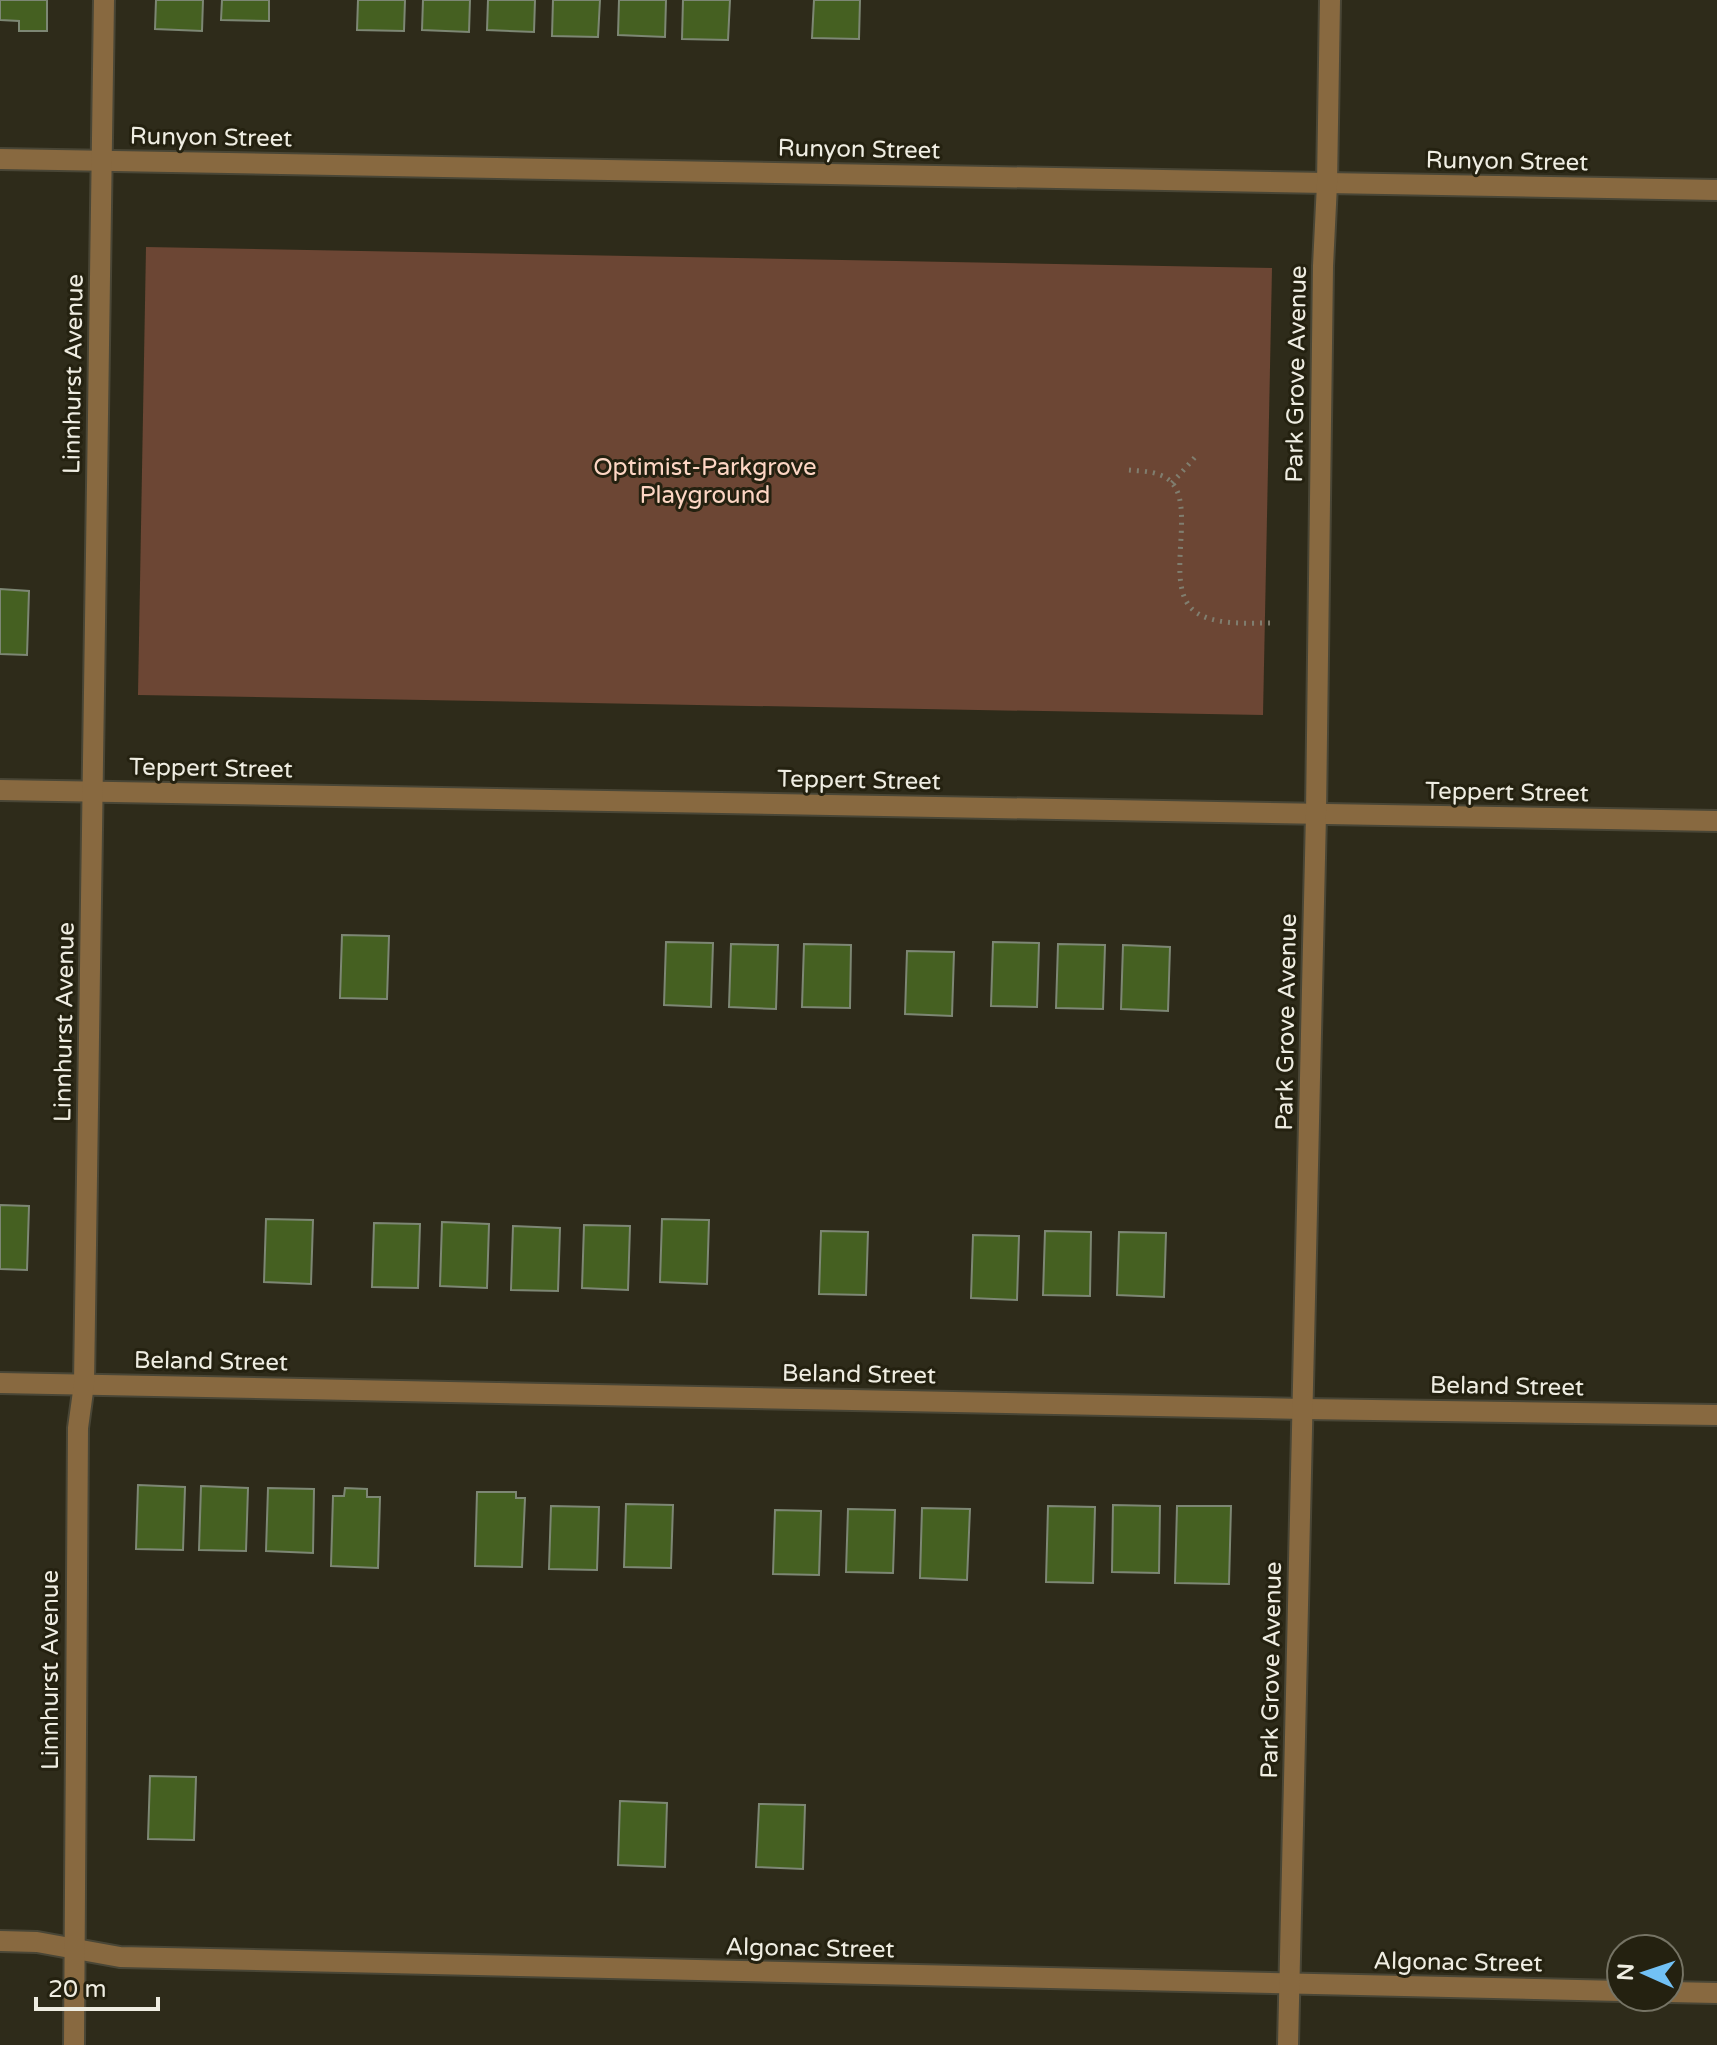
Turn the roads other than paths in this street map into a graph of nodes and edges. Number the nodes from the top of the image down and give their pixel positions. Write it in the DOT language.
graph roads {
  1 [pos="104,0"];
  2 [pos="1330,0"];
  3 [pos="0,159"];
  4 [pos="102,161"];
  5 [pos="1327,184"];
  6 [pos="1717,190"];
  7 [pos="0,790"];
  8 [pos="93,792"];
  9 [pos="1316,814"];
  10 [pos="1717,821"];
  11 [pos="0,1383"];
  12 [pos="84,1384"];
  13 [pos="1304,1409"];
  14 [pos="1717,1415"];
  15 [pos="0,1941"];
  16 [pos="75,1950"];
  17 [pos="1289,1985"];
  18 [pos="1605,1991"];
  19 [pos="1685,1992"];
  20 [pos="1717,1993"];
  21 [pos="74,2045"];
  22 [pos="1288,2045"];
  1 -- 4 [label="street, Linnhurst Avenue"];
  2 -- 5 [label="street, Park Grove Avenue"];
  3 -- 4 [label="street, Runyon Street"];
  4 -- 5 [label="street, Runyon Street"];
  4 -- 8 [label="street, Linnhurst Avenue"];
  5 -- 6 [label="street, Runyon Street"];
  5 -- 9 [label="street, Park Grove Avenue"];
  7 -- 8 [label="street, Teppert Street"];
  8 -- 9 [label="street, Teppert Street"];
  8 -- 12 [label="street, Linnhurst Avenue"];
  9 -- 10 [label="street, Teppert Street"];
  9 -- 13 [label="street, Park Grove Avenue"];
  11 -- 12 [label="street, Beland Street"];
  12 -- 13 [label="street, Beland Street"];
  12 -- 16 [label="street, Linnhurst Avenue"];
  13 -- 14 [label="street, Beland Street"];
  13 -- 17 [label="street, Park Grove Avenue"];
  15 -- 16 [label="street, Algonac Street"];
  16 -- 17 [label="street, Algonac Street"];
  16 -- 21 [label="street, Linnhurst Avenue"];
  17 -- 18 [label="street, Algonac Street"];
  17 -- 22 [label="street, Park Grove Avenue"];
  19 -- 20 [label="street"];
}
